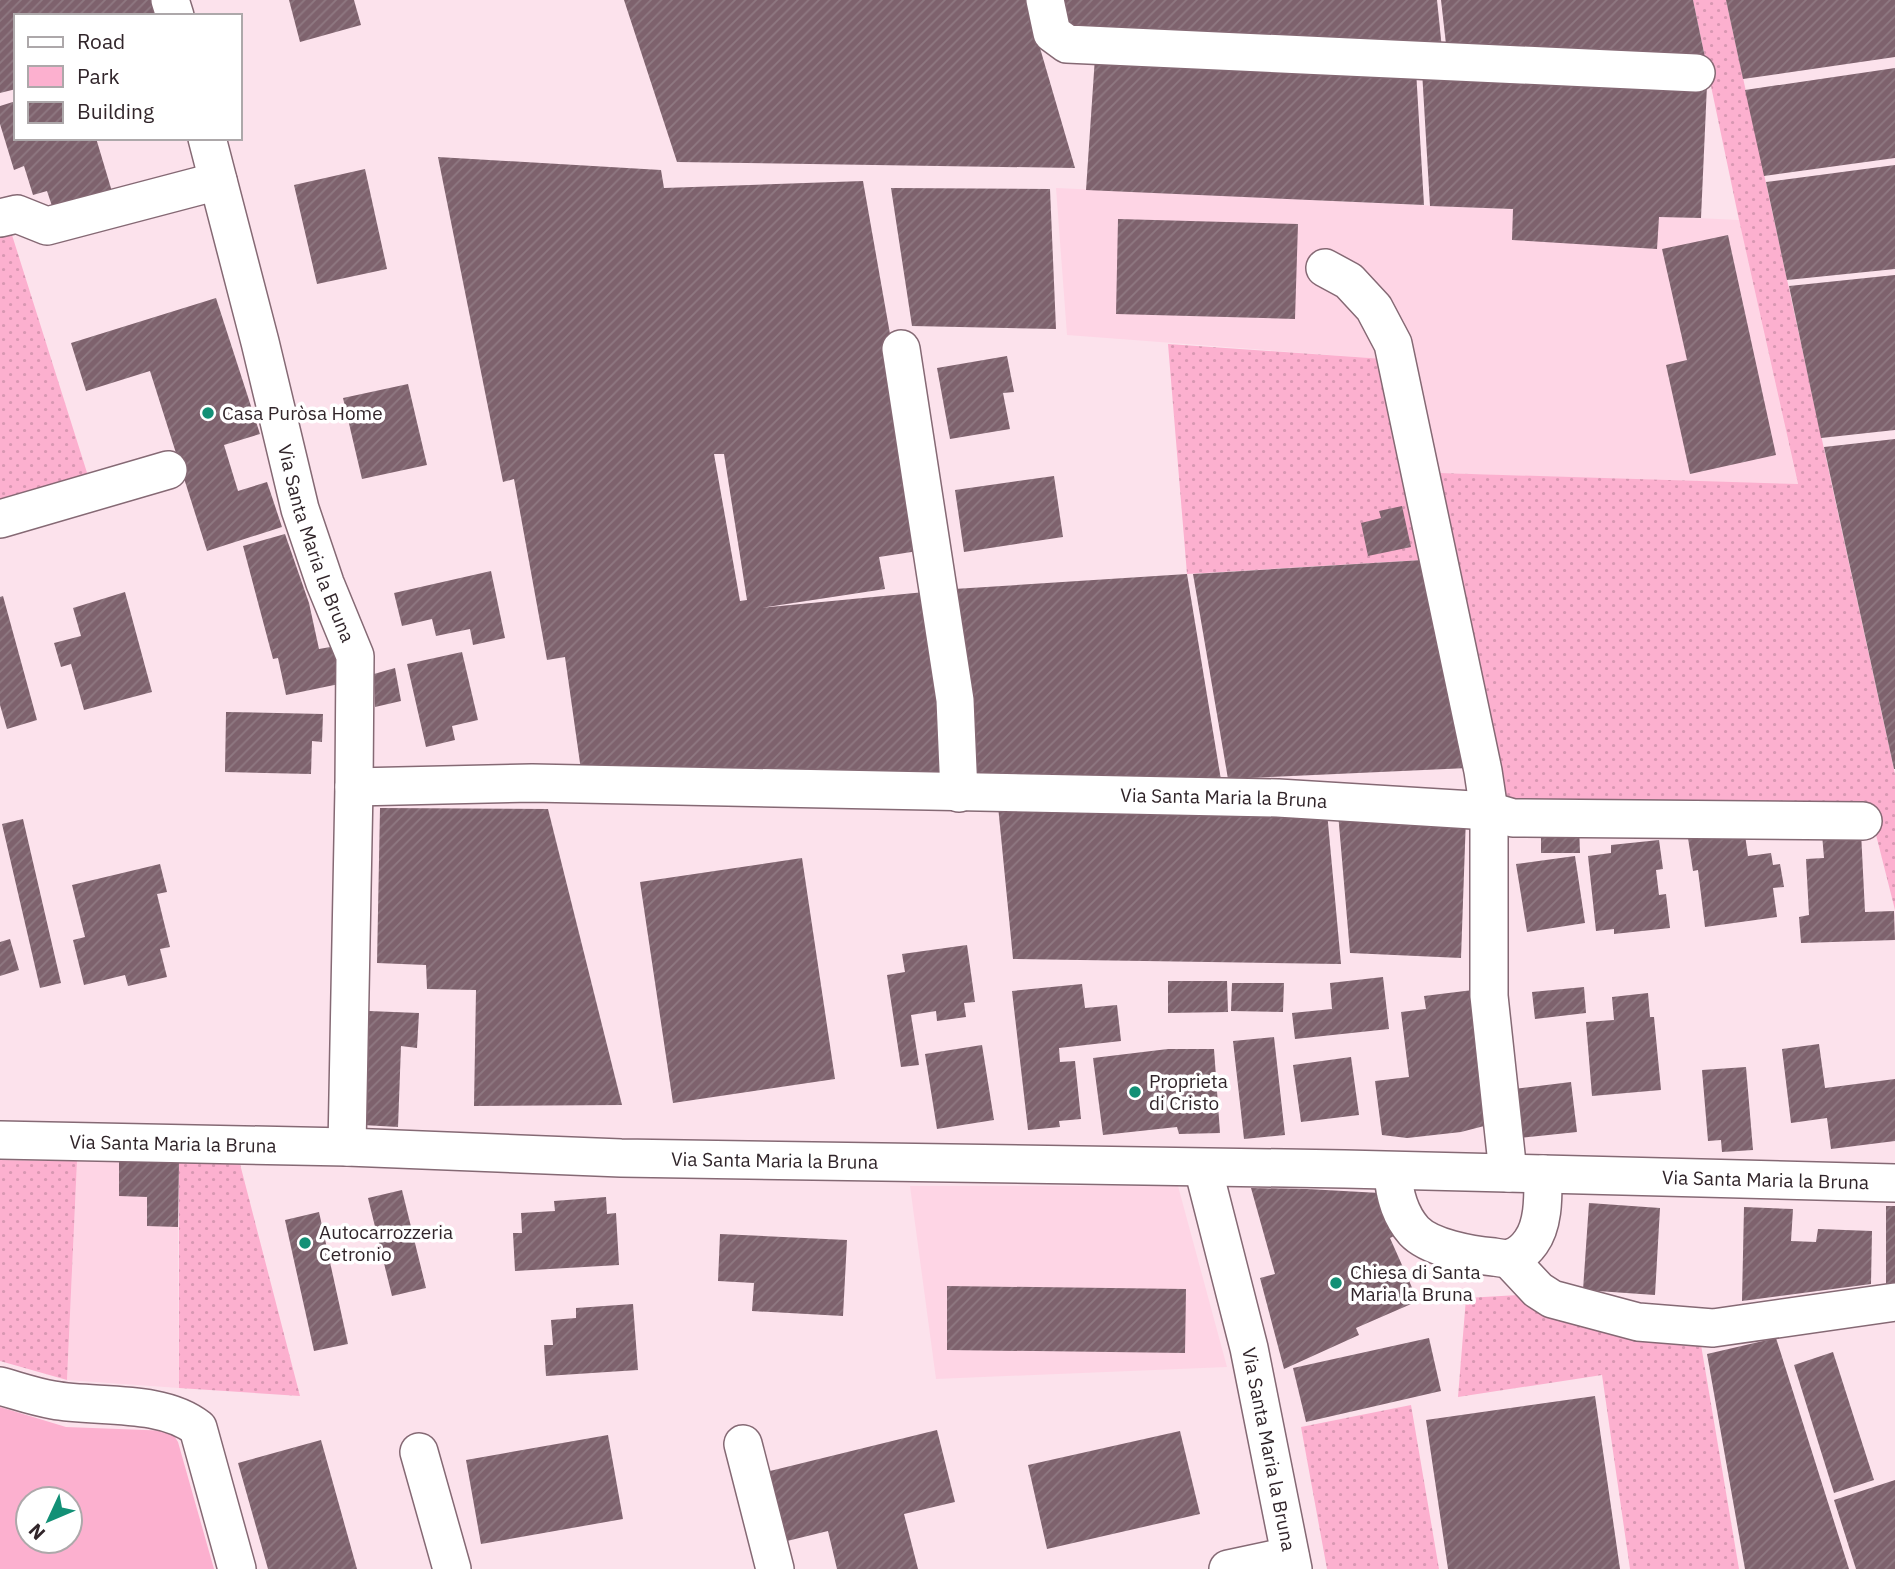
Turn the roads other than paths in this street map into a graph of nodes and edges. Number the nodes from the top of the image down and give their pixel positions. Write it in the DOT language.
graph roads {
  1 [pos="1045,0"];
  2 [pos="1696,73"];
  3 [pos="208,140"];
  4 [pos="218,181"];
  5 [pos="0,218"];
  6 [pos="1325,268"];
  7 [pos="901,349"];
  8 [pos="168,470"];
  9 [pos="0,519"];
  10 [pos="354,787"];
  11 [pos="959,793"];
  12 [pos="1489,811"];
  13 [pos="1863,821"];
  14 [pos="0,1140"];
  15 [pos="347,1147"];
  16 [pos="1203,1167"];
  17 [pos="1393,1172"];
  18 [pos="1525,1174"];
  19 [pos="1895,1183"];
  20 [pos="1508,1259"];
  21 [pos="1895,1302"];
  22 [pos="0,1386"];
  23 [pos="743,1444"];
  24 [pos="419,1452"];
  25 [pos="1291,1563"];
  26 [pos="237,1569"];
  27 [pos="452,1569"];
  28 [pos="775,1569"];
  29 [pos="1228,1569"];
  1 -- 2 [label="street"];
  3 -- 4 [label="street, Via Santa Maria la Bruna"];
  4 -- 5 [label="street"];
  4 -- 10 [label="street, Via Santa Maria la Bruna"];
  6 -- 12 [label="street"];
  7 -- 11 [label="street"];
  8 -- 9 [label="street"];
  10 -- 11 [label="street, Via Santa Maria la Bruna"];
  10 -- 15 [label="street, Via Santa Maria la Bruna"];
  11 -- 12 [label="street, Via Santa Maria la Bruna"];
  12 -- 13 [label="street, Via Santa Maria la Bruna"];
  12 -- 18 [label="street"];
  14 -- 15 [label="street, Via Santa Maria la Bruna"];
  15 -- 16 [label="street, Via Santa Maria la Bruna"];
  16 -- 17 [label="street, Via Santa Maria la Bruna"];
  16 -- 25 [label="street, Via Santa Maria la Bruna"];
  17 -- 18 [label="street, Via Santa Maria la Bruna"];
  17 -- 20 [label="street"];
  18 -- 19 [label="street, Via Santa Maria la Bruna"];
  18 -- 20 [label="street"];
  20 -- 21 [label="street"];
  22 -- 26 [label="street"];
  23 -- 28 [label="street"];
  24 -- 27 [label="street"];
  25 -- 29 [label="street"];
}
